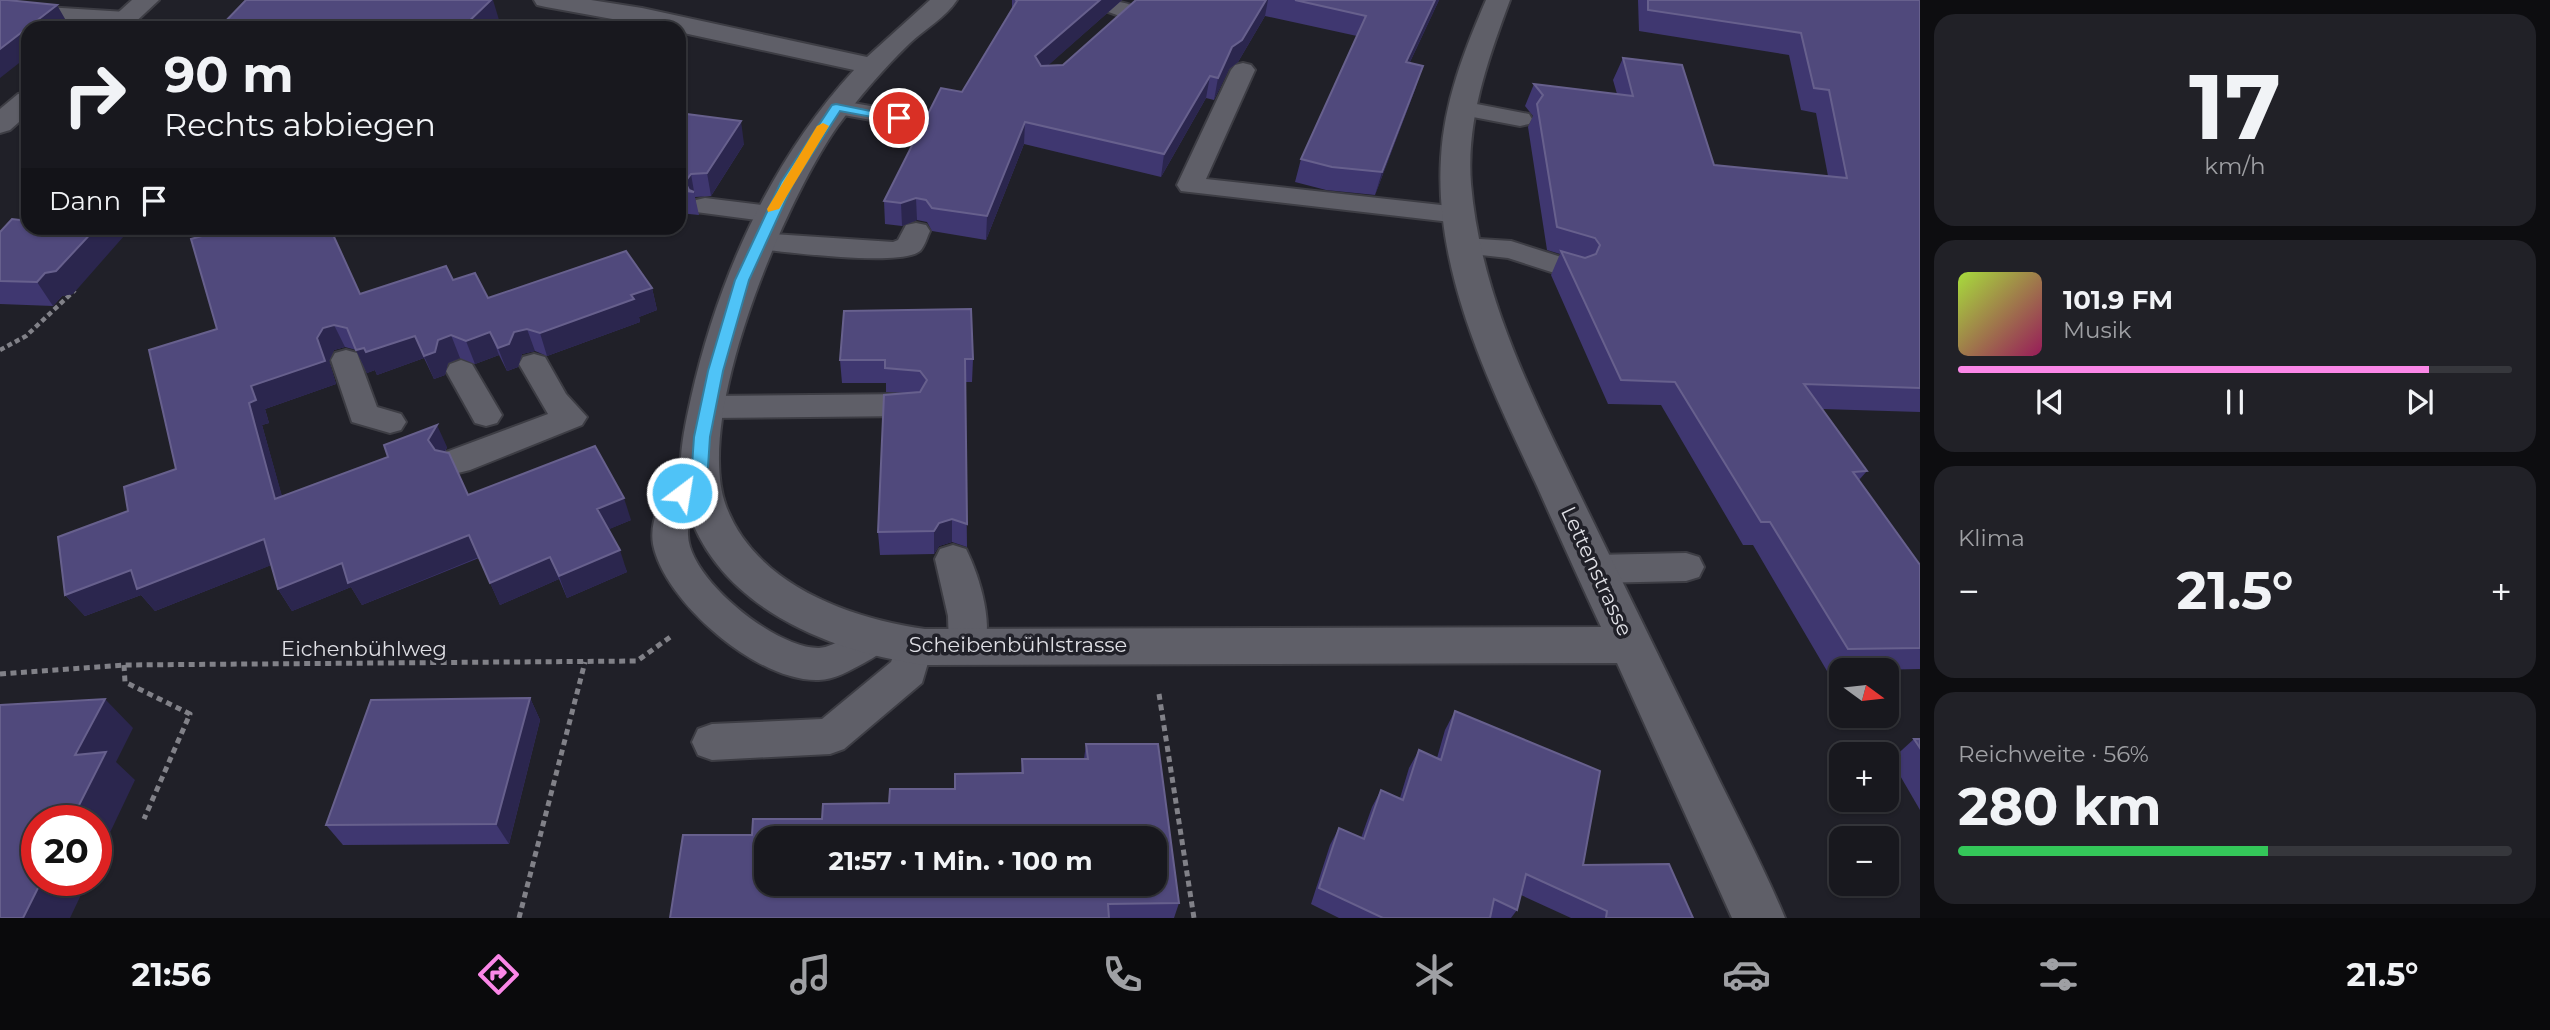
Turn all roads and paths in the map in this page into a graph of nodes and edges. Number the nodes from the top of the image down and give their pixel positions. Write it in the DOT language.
graph roads {
  1 [pos="147,0"];
  2 [pos="546,0"];
  3 [pos="945,0"];
  4 [pos="1098,0"];
  5 [pos="1498,0"];
  6 [pos="1126,13"];
  7 [pos="46,14"];
  8 [pos="104,21"];
  9 [pos="122,21"];
  10 [pos="665,21"];
  11 [pos="686,26"];
  12 [pos="871,66"];
  13 [pos="1243,70"];
  14 [pos="21,106"];
  15 [pos="836,107"];
  16 [pos="1461,108"];
  17 [pos="899,118"];
  18 [pos="1520,119"];
  19 [pos="0,124"];
  20 [pos="705,206"];
  21 [pos="764,227"];
  22 [pos="916,231"];
  23 [pos="1464,243"];
  24 [pos="69,287"];
  25 [pos="0,350"];
  26 [pos="346,359"];
  27 [pos="534,364"];
  28 [pos="461,371"];
  29 [pos="909,405"];
  30 [pos="708,407"];
  31 [pos="486,415"];
  32 [pos="390,422"];
  33 [pos="458,461"];
  34 [pos="700,467"];
  35 [pos="953,559"];
  36 [pos="1686,567"];
  37 [pos="1595,569"];
  38 [pos="711,607"];
  39 [pos="872,639"];
  40 [pos="1152,645"];
  41 [pos="1632,645"];
  42 [pos="914,646"];
  43 [pos="968,647"];
  44 [pos="585,662"];
  45 [pos="124,665"];
  46 [pos="0,674"];
  47 [pos="712,743"];
  48 [pos="144,819"];
  49 [pos="519,918"];
  50 [pos="1194,918"];
  51 [pos="1759,918"];
  1 -- 9 [label="street"];
  2 -- 10 [label="street"];
  3 -- 12 [label="street, Scheibenbühlstrasse"];
  4 -- 6 [label="street"];
  5 -- 16 [label="street, Lettenstrasse"];
  7 -- 8 [label="lane"];
  11 -- 12 [label="street"];
  12 -- 15 [label="street, Scheibenbühlstrasse"];
  13 -- 23 [label="lane"];
  14 -- 19 [label="street"];
  15 -- 17 [label="lane"];
  15 -- 21 [label="street, Scheibenbühlstrasse"];
  16 -- 18 [label="lane"];
  16 -- 23 [label="street, Lettenstrasse"];
  20 -- 21 [label="lane"];
  21 -- 22 [label="lane"];
  21 -- 30 [label="street, Scheibenbühlstrasse"];
  23 -- 37 [label="street, Lettenstrasse"];
  24 -- 25 [label="path"];
  26 -- 32 [label="lane"];
  27 -- 33 [label="lane"];
  28 -- 31 [label="lane"];
  29 -- 30 [label="lane"];
  30 -- 34 [label="street, Scheibenbühlstrasse"];
  34 -- 38 [label="lane"];
  34 -- 39 [label="street, Scheibenbühlstrasse"];
  35 -- 43 [label="lane"];
  36 -- 37 [label="lane"];
  37 -- 41 [label="street, Lettenstrasse"];
  38 -- 39 [label="lane"];
  38 -- 44 [label="path, Eichenbühlweg"];
  39 -- 42 [label="street, Scheibenbühlstrasse"];
  40 -- 41 [label="street, Scheibenbühlstrasse"];
  40 -- 43 [label="street, Scheibenbühlstrasse"];
  40 -- 50 [label="path"];
  41 -- 51 [label="street, Lettenstrasse"];
  42 -- 43 [label="street, Scheibenbühlstrasse"];
  42 -- 47 [label="lane"];
  44 -- 45 [label="path, Eichenbühlweg"];
  44 -- 49 [label="path"];
  45 -- 46 [label="path, Eichenbühlweg"];
  45 -- 48 [label="path"];
}
